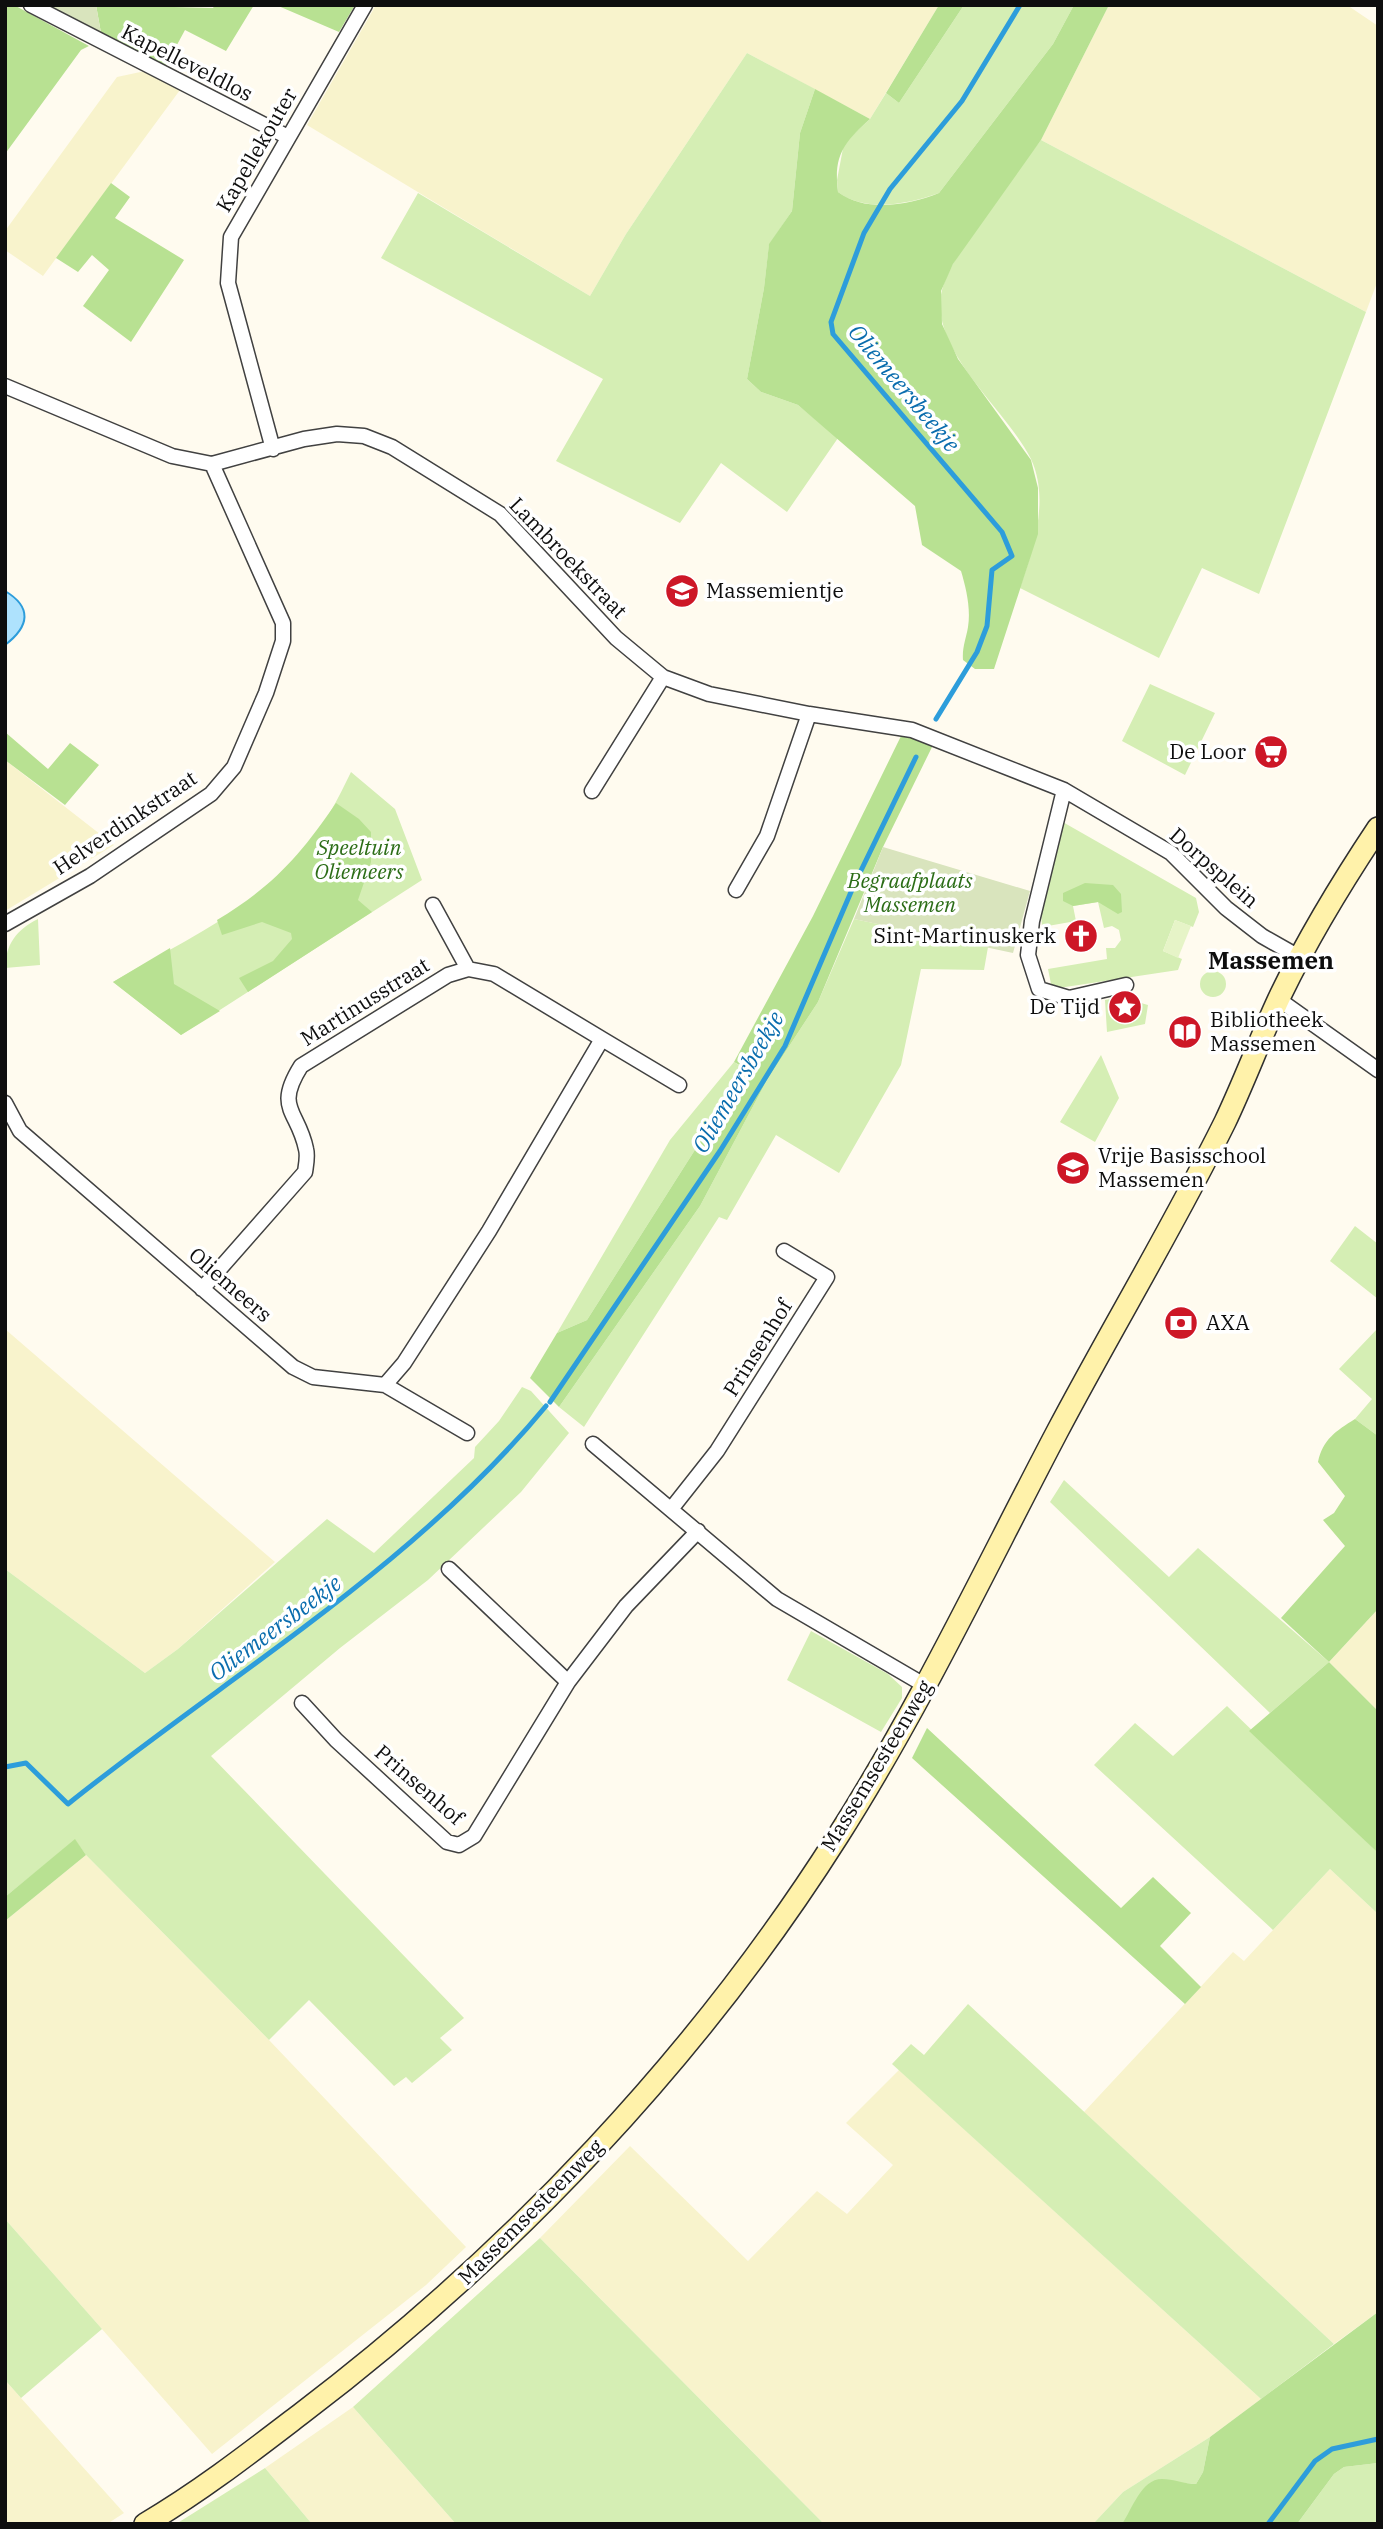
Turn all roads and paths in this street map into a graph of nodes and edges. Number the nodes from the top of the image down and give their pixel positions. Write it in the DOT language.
graph roads {
  1 [pos="31,5"];
  2 [pos="365,5"];
  3 [pos="288,137"];
  4 [pos="5,386"];
  5 [pos="273,449"];
  6 [pos="212,464"];
  7 [pos="663,677"];
  8 [pos="809,715"];
  9 [pos="912,730"];
  10 [pos="1064,790"];
  11 [pos="592,791"];
  12 [pos="1378,828"];
  13 [pos="736,890"];
  14 [pos="433,905"];
  15 [pos="5,924"];
  16 [pos="1299,957"];
  17 [pos="468,969"];
  18 [pos="1126,985"];
  19 [pos="1278,999"];
  20 [pos="602,1039"];
  21 [pos="1378,1070"];
  22 [pos="679,1086"];
  23 [pos="5,1103"];
  24 [pos="784,1251"];
  25 [pos="202,1289"];
  26 [pos="385,1385"];
  27 [pos="467,1433"];
  28 [pos="593,1444"];
  29 [pos="672,1508"];
  30 [pos="698,1531"];
  31 [pos="449,1569"];
  32 [pos="568,1682"];
  33 [pos="926,1686"];
  34 [pos="302,1703"];
  35 [pos="145,2524"];
  1 -- 3 [label="street, Kapelleveldlos"];
  2 -- 3 [label="street, Kapellekouter"];
  3 -- 5 [label="street, Kapellekouter"];
  4 -- 6 [label="street, Lambroekstraat"];
  5 -- 6 [label="street, Lambroekstraat"];
  5 -- 7 [label="street, Lambroekstraat"];
  6 -- 15 [label="street, Helverdinkstraat"];
  7 -- 8 [label="street, Lambroekstraat"];
  7 -- 11 [label="street"];
  8 -- 9 [label="street, Lambroekstraat"];
  8 -- 13 [label="street"];
  9 -- 10 [label="street, Dorpsplein"];
  10 -- 16 [label="street, Dorpsplein"];
  10 -- 18 [label="street"];
  12 -- 16 [label="main road, Massemsesteenweg"];
  14 -- 17 [label="street"];
  16 -- 19 [label="main road, Massemsesteenweg"];
  17 -- 20 [label="street"];
  17 -- 25 [label="street, Martinusstraat"];
  19 -- 21 [label="street"];
  19 -- 33 [label="main road, Massemsesteenweg"];
  20 -- 22 [label="street"];
  20 -- 26 [label="street"];
  23 -- 25 [label="street, Oliemeers"];
  24 -- 29 [label="street, Prinsenhof"];
  25 -- 26 [label="street, Oliemeers"];
  26 -- 27 [label="street, Oliemeers"];
  28 -- 29 [label="street"];
  29 -- 30 [label="street"];
  30 -- 32 [label="street, Prinsenhof"];
  30 -- 33 [label="street"];
  31 -- 32 [label="street"];
  32 -- 34 [label="street, Prinsenhof"];
  33 -- 35 [label="main road, Massemsesteenweg"];
}
